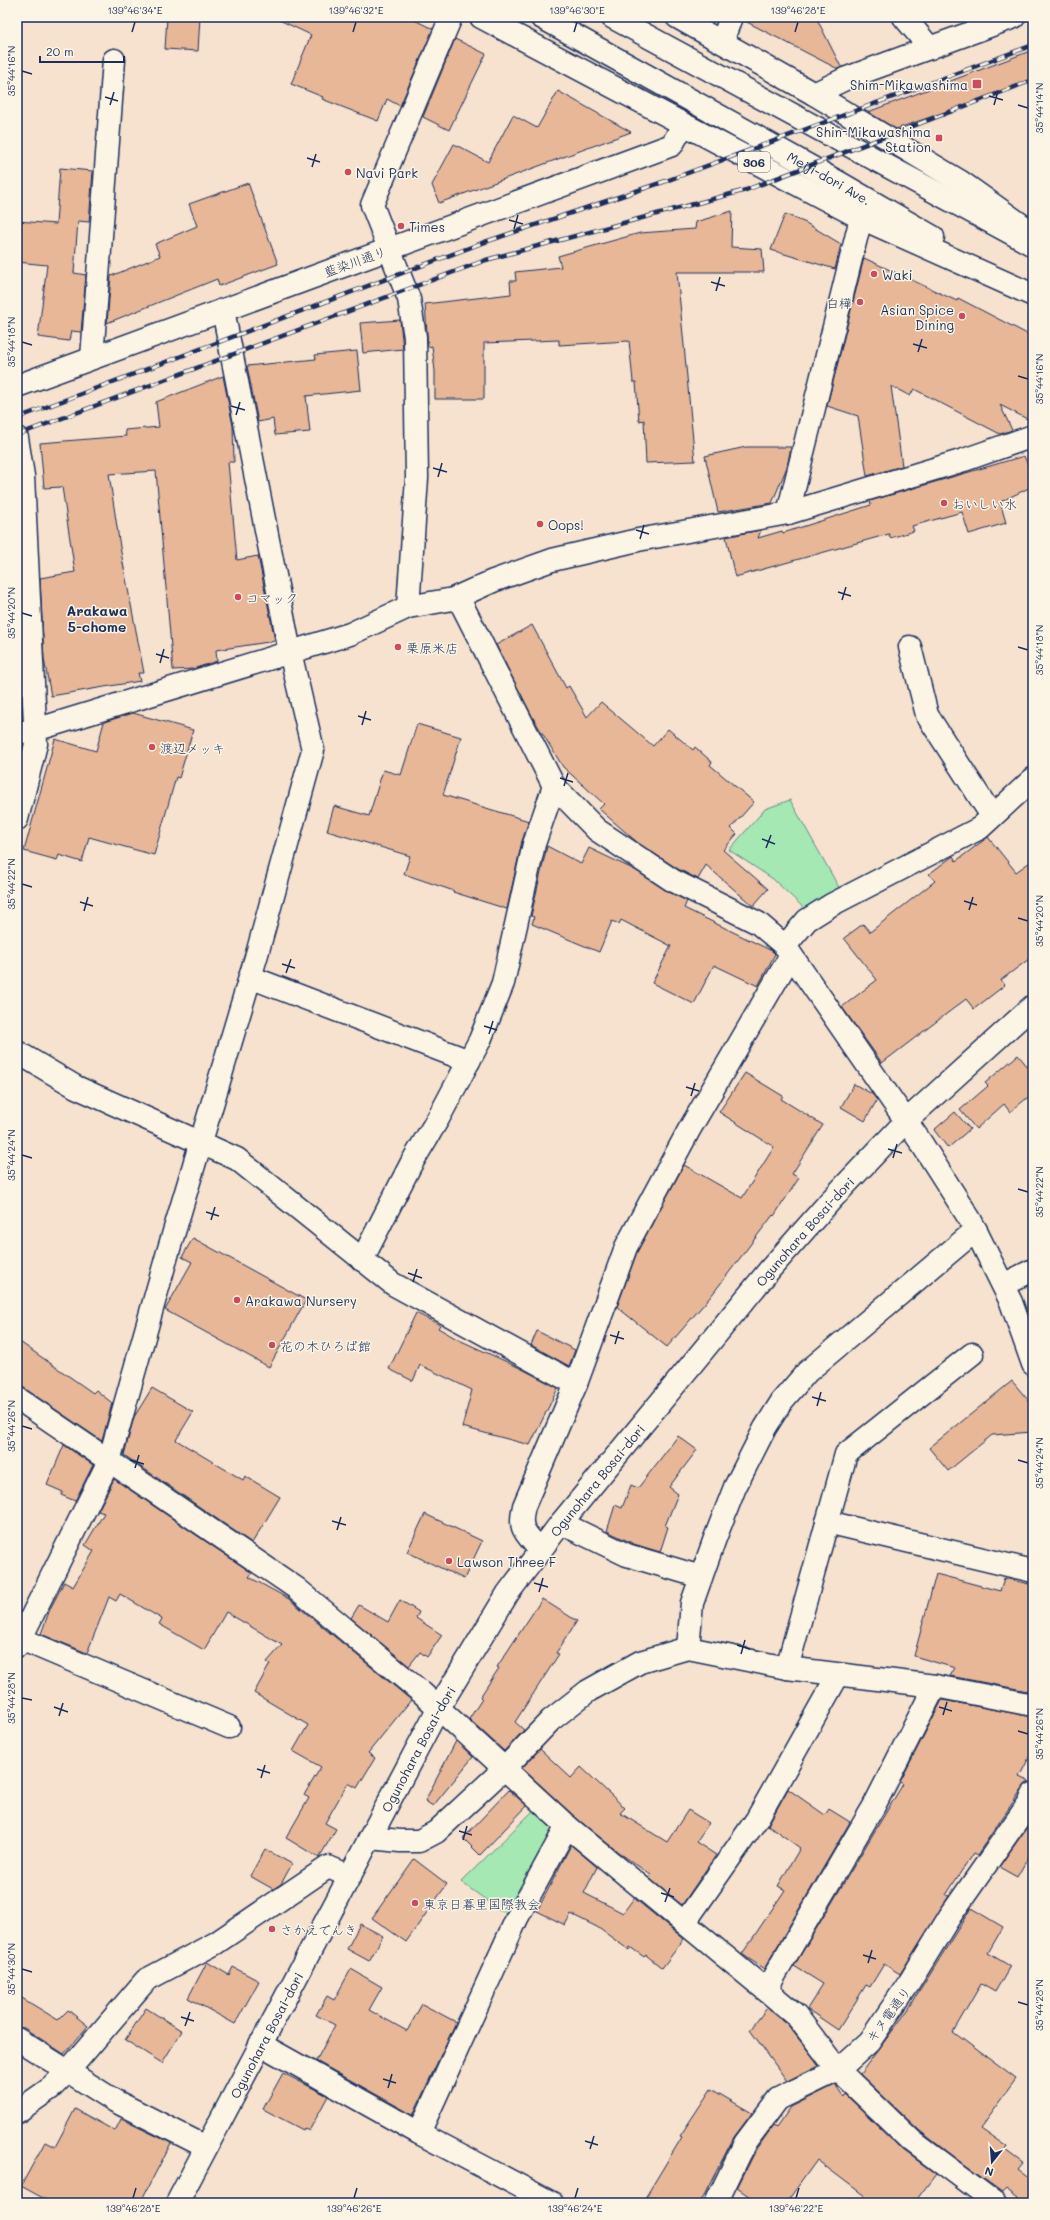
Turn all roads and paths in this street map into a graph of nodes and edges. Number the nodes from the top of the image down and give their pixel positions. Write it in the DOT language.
graph roads {
  1 [pos="452,17"];
  2 [pos="481,17"];
  3 [pos="541,17"];
  4 [pos="612,17"];
  5 [pos="677,17"];
  6 [pos="731,17"];
  7 [pos="904,17"];
  8 [pos="1014,17"];
  9 [pos="722,42"];
  10 [pos="930,48"];
  11 [pos="114,60"];
  12 [pos="814,94"];
  13 [pos="683,125"];
  14 [pos="861,218"];
  15 [pos="1033,234"];
  16 [pos="1033,245"];
  17 [pos="390,248"];
  18 [pos="1033,295"];
  19 [pos="223,310"];
  20 [pos="92,358"];
  21 [pos="17,386"];
  22 [pos="1033,436"];
  23 [pos="17,438"];
  24 [pos="788,513"];
  25 [pos="458,597"];
  26 [pos="408,607"];
  27 [pos="910,647"];
  28 [pos="290,652"];
  29 [pos="26,731"];
  30 [pos="554,786"];
  31 [pos="1030,788"];
  32 [pos="992,816"];
  33 [pos="17,819"];
  34 [pos="788,951"];
  35 [pos="250,977"];
  36 [pos="1033,1006"];
  37 [pos="17,1052"];
  38 [pos="469,1061"];
  39 [pos="906,1121"];
  40 [pos="200,1144"];
  41 [pos="976,1230"];
  42 [pos="362,1260"];
  43 [pos="1033,1270"];
  44 [pos="1003,1285"];
  45 [pos="972,1354"];
  46 [pos="1033,1364"];
  47 [pos="576,1384"];
  48 [pos="17,1398"];
  49 [pos="109,1462"];
  50 [pos="827,1522"];
  51 [pos="561,1523"];
  52 [pos="540,1550"];
  53 [pos="1033,1571"];
  54 [pos="701,1577"];
  55 [pos="18,1643"];
  56 [pos="688,1648"];
  57 [pos="787,1668"];
  58 [pos="838,1675"];
  59 [pos="935,1686"];
  60 [pos="1033,1705"];
  61 [pos="438,1709"];
  62 [pos="229,1727"];
  63 [pos="504,1769"];
  64 [pos="1033,1794"];
  65 [pos="567,1826"];
  66 [pos="370,1838"];
  67 [pos="350,1876"];
  68 [pos="685,1922"];
  69 [pos="766,1990"];
  70 [pos="17,2039"];
  71 [pos="260,2044"];
  72 [pos="838,2070"];
  73 [pos="68,2071"];
  74 [pos="17,2112"];
  75 [pos="419,2133"];
  76 [pos="206,2147"];
  77 [pos="177,2203"];
  78 [pos="552,2203"];
  79 [pos="716,2203"];
  80 [pos="995,2203"];
  1 -- 17 [label="street"];
  2 -- 13 [label="street, 306"];
  3 -- 18 [label="street, Meiji-dori Ave. / 306"];
  4 -- 16 [label="street"];
  5 -- 9 [label="street"];
  6 -- 9 [label="street"];
  7 -- 10 [label="street"];
  8 -- 10 [label="street"];
  9 -- 12 [label="street"];
  10 -- 12 [label="street"];
  11 -- 20 [label="street"];
  12 -- 15 [label="street"];
  13 -- 14 [label="street, 306"];
  13 -- 17 [label="street, 藍染川通り"];
  14 -- 18 [label="street, 306"];
  14 -- 24 [label="street"];
  17 -- 19 [label="street, 藍染川通り"];
  17 -- 26 [label="street"];
  19 -- 20 [label="street, 藍染川通り"];
  19 -- 28 [label="street"];
  20 -- 21 [label="street, 藍染川通り"];
  22 -- 24 [label="street"];
  23 -- 29 [label="street"];
  24 -- 25 [label="street"];
  25 -- 26 [label="street"];
  25 -- 30 [label="street"];
  26 -- 28 [label="street"];
  27 -- 32 [label="street"];
  28 -- 29 [label="street"];
  28 -- 35 [label="street"];
  29 -- 33 [label="street"];
  30 -- 34 [label="street"];
  30 -- 38 [label="street"];
  31 -- 32 [label="street"];
  32 -- 34 [label="street"];
  34 -- 39 [label="street"];
  34 -- 47 [label="street"];
  35 -- 38 [label="street"];
  35 -- 40 [label="street"];
  36 -- 39 [label="street, Ogunohara Bosai-dori"];
  37 -- 40 [label="street"];
  38 -- 42 [label="street"];
  39 -- 41 [label="street"];
  39 -- 51 [label="street, Ogunohara Bosai-dori"];
  40 -- 42 [label="street"];
  40 -- 49 [label="street"];
  41 -- 44 [label="street"];
  41 -- 54 [label="street"];
  42 -- 47 [label="street"];
  43 -- 44 [label="street"];
  44 -- 46 [label="street"];
  45 -- 50 [label="street"];
  47 -- 52 [label="street"];
  48 -- 49 [label="street"];
  49 -- 55 [label="street"];
  49 -- 61 [label="street"];
  50 -- 53 [label="street"];
  50 -- 57 [label="street"];
  51 -- 52 [label="street, Ogunohara Bosai-dori"];
  51 -- 54 [label="street"];
  52 -- 61 [label="street, Ogunohara Bosai-dori"];
  54 -- 56 [label="street"];
  55 -- 62 [label="street"];
  56 -- 57 [label="street"];
  56 -- 63 [label="street"];
  57 -- 58 [label="street"];
  58 -- 59 [label="street"];
  58 -- 68 [label="street"];
  59 -- 60 [label="street"];
  59 -- 69 [label="street"];
  61 -- 63 [label="street"];
  61 -- 66 [label="street, Ogunohara Bosai-dori"];
  63 -- 65 [label="street"];
  63 -- 66 [label="street"];
  64 -- 72 [label="street, キヌ電通り"];
  65 -- 68 [label="street"];
  65 -- 75 [label="street"];
  66 -- 67 [label="street, Ogunohara Bosai-dori"];
  67 -- 71 [label="street, Ogunohara Bosai-dori"];
  67 -- 73 [label="street"];
  68 -- 69 [label="street"];
  69 -- 72 [label="street"];
  70 -- 73 [label="street"];
  71 -- 75 [label="street"];
  71 -- 76 [label="street, Ogunohara Bosai-dori"];
  72 -- 79 [label="street, キヌ電通り"];
  72 -- 80 [label="street"];
  73 -- 74 [label="street"];
  73 -- 76 [label="street"];
  75 -- 78 [label="street"];
  76 -- 77 [label="street, Ogunohara Bosai-dori"];
}
